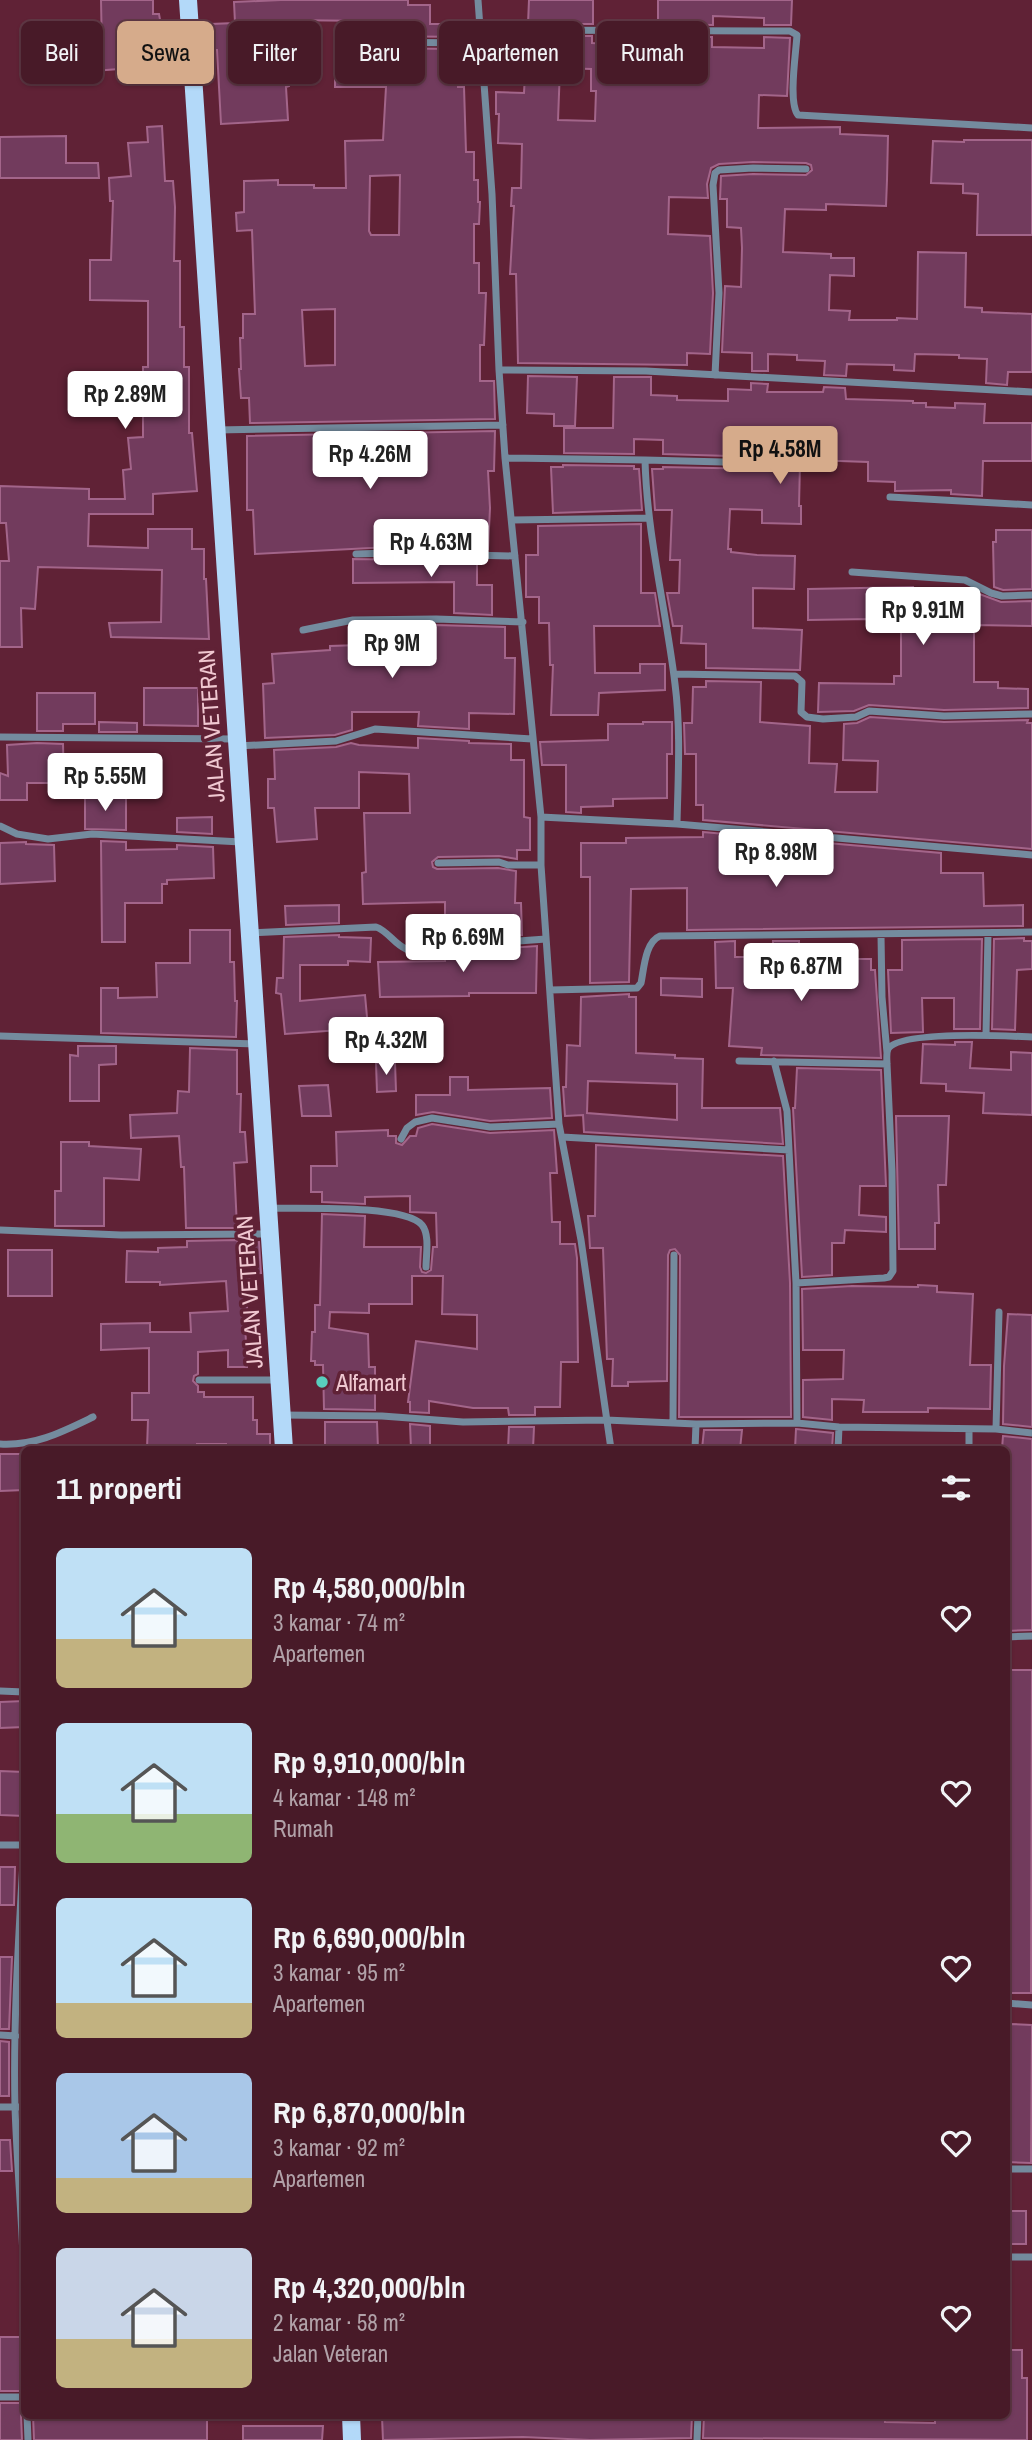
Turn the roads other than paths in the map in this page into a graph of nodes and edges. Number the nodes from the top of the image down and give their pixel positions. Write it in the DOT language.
graph roads {
  1 [pos="188,0"];
  2 [pos="478,0"];
  3 [pos="480,21"];
  4 [pos="583,30"];
  5 [pos="485,84"];
  6 [pos="1032,128"];
  7 [pos="806,169"];
  8 [pos="499,370"];
  9 [pos="715,375"];
  10 [pos="1032,392"];
  11 [pos="503,425"];
  12 [pos="216,430"];
  13 [pos="505,458"];
  14 [pos="645,460"];
  15 [pos="762,463"];
  16 [pos="890,496"];
  17 [pos="1032,505"];
  18 [pos="649,518"];
  19 [pos="512,520"];
  20 [pos="356,554"];
  21 [pos="515,556"];
  22 [pos="852,572"];
  23 [pos="1032,595"];
  24 [pos="523,622"];
  25 [pos="303,629"];
  26 [pos="674,674"];
  27 [pos="1032,714"];
  28 [pos="0,737"];
  29 [pos="532,739"];
  30 [pos="237,743"];
  31 [pos="541,817"];
  32 [pos="677,824"];
  33 [pos="0,826"];
  34 [pos="243,842"];
  35 [pos="1032,855"];
  36 [pos="438,863"];
  37 [pos="541,864"];
  38 [pos="1032,932"];
  39 [pos="249,933"];
  40 [pos="988,933"];
  41 [pos="881,935"];
  42 [pos="546,939"];
  43 [pos="550,990"];
  44 [pos="986,1035"];
  45 [pos="0,1037"];
  46 [pos="1032,1037"];
  47 [pos="257,1044"];
  48 [pos="887,1053"];
  49 [pos="738,1061"];
  50 [pos="774,1061"];
  51 [pos="887,1065"];
  52 [pos="559,1124"];
  53 [pos="562,1137"];
  54 [pos="401,1139"];
  55 [pos="789,1150"];
  56 [pos="268,1208"];
  57 [pos="0,1230"];
  58 [pos="270,1234"];
  59 [pos="674,1255"];
  60 [pos="426,1267"];
  61 [pos="796,1283"];
  62 [pos="999,1312"];
  63 [pos="279,1380"];
  64 [pos="200,1381"];
  65 [pos="281,1415"];
  66 [pos="93,1418"];
  67 [pos="606,1420"];
  68 [pos="673,1422"];
  69 [pos="797,1423"];
  70 [pos="696,1424"];
  71 [pos="839,1427"];
  72 [pos="969,1429"];
  73 [pos="996,1429"];
  74 [pos="1032,1433"];
  75 [pos="0,1444"];
  76 [pos="284,1446"];
  77 [pos="610,1446"];
  78 [pos="695,1446"];
  79 [pos="838,1446"];
  80 [pos="969,1446"];
  81 [pos="1032,1636"];
  82 [pos="1010,1637"];
  83 [pos="0,1691"];
  84 [pos="21,1692"];
  85 [pos="0,1845"];
  86 [pos="21,1845"];
  87 [pos="21,1991"];
  88 [pos="1010,2003"];
  89 [pos="1032,2004"];
  90 [pos="0,2035"];
  91 [pos="16,2036"];
  92 [pos="0,2107"];
  93 [pos="15,2107"];
  94 [pos="21,2107"];
  95 [pos="1010,2169"];
  96 [pos="1032,2169"];
  97 [pos="21,2184"];
  98 [pos="1010,2257"];
  99 [pos="1032,2257"];
  100 [pos="21,2396"];
  101 [pos="0,2397"];
  102 [pos="27,2419"];
  103 [pos="351,2419"];
  104 [pos="698,2419"];
  105 [pos="28,2440"];
  106 [pos="352,2440"];
  107 [pos="697,2440"];
  1 -- 12 [label="main road, JALAN VETERAN"];
  2 -- 3 [label="street"];
  4 -- 6 [label="street"];
  5 -- 8 [label="street"];
  7 -- 9 [label="street"];
  8 -- 9 [label="street"];
  8 -- 11 [label="street"];
  9 -- 10 [label="street"];
  11 -- 12 [label="street"];
  11 -- 13 [label="street"];
  12 -- 30 [label="main road, JALAN VETERAN"];
  13 -- 14 [label="street"];
  13 -- 19 [label="street"];
  14 -- 15 [label="street"];
  14 -- 18 [label="street"];
  16 -- 17 [label="street"];
  18 -- 19 [label="street"];
  18 -- 26 [label="street"];
  19 -- 21 [label="street"];
  20 -- 21 [label="street"];
  21 -- 24 [label="street"];
  22 -- 23 [label="street"];
  24 -- 25 [label="street"];
  24 -- 29 [label="street"];
  26 -- 27 [label="street"];
  26 -- 32 [label="street"];
  28 -- 30 [label="street"];
  29 -- 30 [label="street"];
  29 -- 31 [label="street"];
  30 -- 34 [label="main road, JALAN VETERAN"];
  31 -- 32 [label="street"];
  31 -- 37 [label="street"];
  32 -- 35 [label="street"];
  33 -- 34 [label="street"];
  34 -- 39 [label="main road, JALAN VETERAN"];
  36 -- 37 [label="street"];
  37 -- 42 [label="street"];
  38 -- 40 [label="street"];
  39 -- 42 [label="street"];
  39 -- 47 [label="main road, JALAN VETERAN"];
  40 -- 41 [label="street"];
  40 -- 44 [label="street"];
  41 -- 43 [label="street"];
  41 -- 48 [label="street"];
  42 -- 43 [label="street"];
  43 -- 52 [label="street"];
  44 -- 46 [label="street"];
  44 -- 48 [label="street"];
  45 -- 47 [label="street"];
  47 -- 56 [label="main road, JALAN VETERAN"];
  48 -- 51 [label="street"];
  49 -- 50 [label="street"];
  50 -- 51 [label="street"];
  50 -- 55 [label="street"];
  51 -- 61 [label="street"];
  52 -- 53 [label="street"];
  52 -- 54 [label="street"];
  53 -- 55 [label="street"];
  53 -- 67 [label="street"];
  55 -- 61 [label="street"];
  56 -- 58 [label="main road, JALAN VETERAN"];
  56 -- 60 [label="street"];
  57 -- 58 [label="street"];
  58 -- 63 [label="main road, JALAN VETERAN"];
  59 -- 68 [label="street"];
  61 -- 69 [label="street"];
  62 -- 73 [label="street"];
  63 -- 64 [label="street"];
  63 -- 65 [label="main road, JALAN VETERAN"];
  65 -- 67 [label="street"];
  65 -- 76 [label="main road, JALAN VETERAN"];
  66 -- 75 [label="street"];
  67 -- 68 [label="street"];
  67 -- 77 [label="street"];
  68 -- 70 [label="street"];
  69 -- 70 [label="street"];
  69 -- 71 [label="street"];
  70 -- 78 [label="street"];
  71 -- 72 [label="street"];
  71 -- 79 [label="street"];
  72 -- 73 [label="street"];
  72 -- 80 [label="street"];
  73 -- 74 [label="street"];
  81 -- 82 [label="street"];
  83 -- 84 [label="street"];
  85 -- 86 [label="street"];
  87 -- 91 [label="street"];
  88 -- 89 [label="street"];
  90 -- 91 [label="street"];
  91 -- 93 [label="street"];
  92 -- 93 [label="street"];
  93 -- 94 [label="street"];
  93 -- 97 [label="street"];
  95 -- 96 [label="street"];
  98 -- 99 [label="street"];
  100 -- 101 [label="street"];
  102 -- 105 [label="street"];
  103 -- 106 [label="main road"];
  104 -- 107 [label="street"];
}
